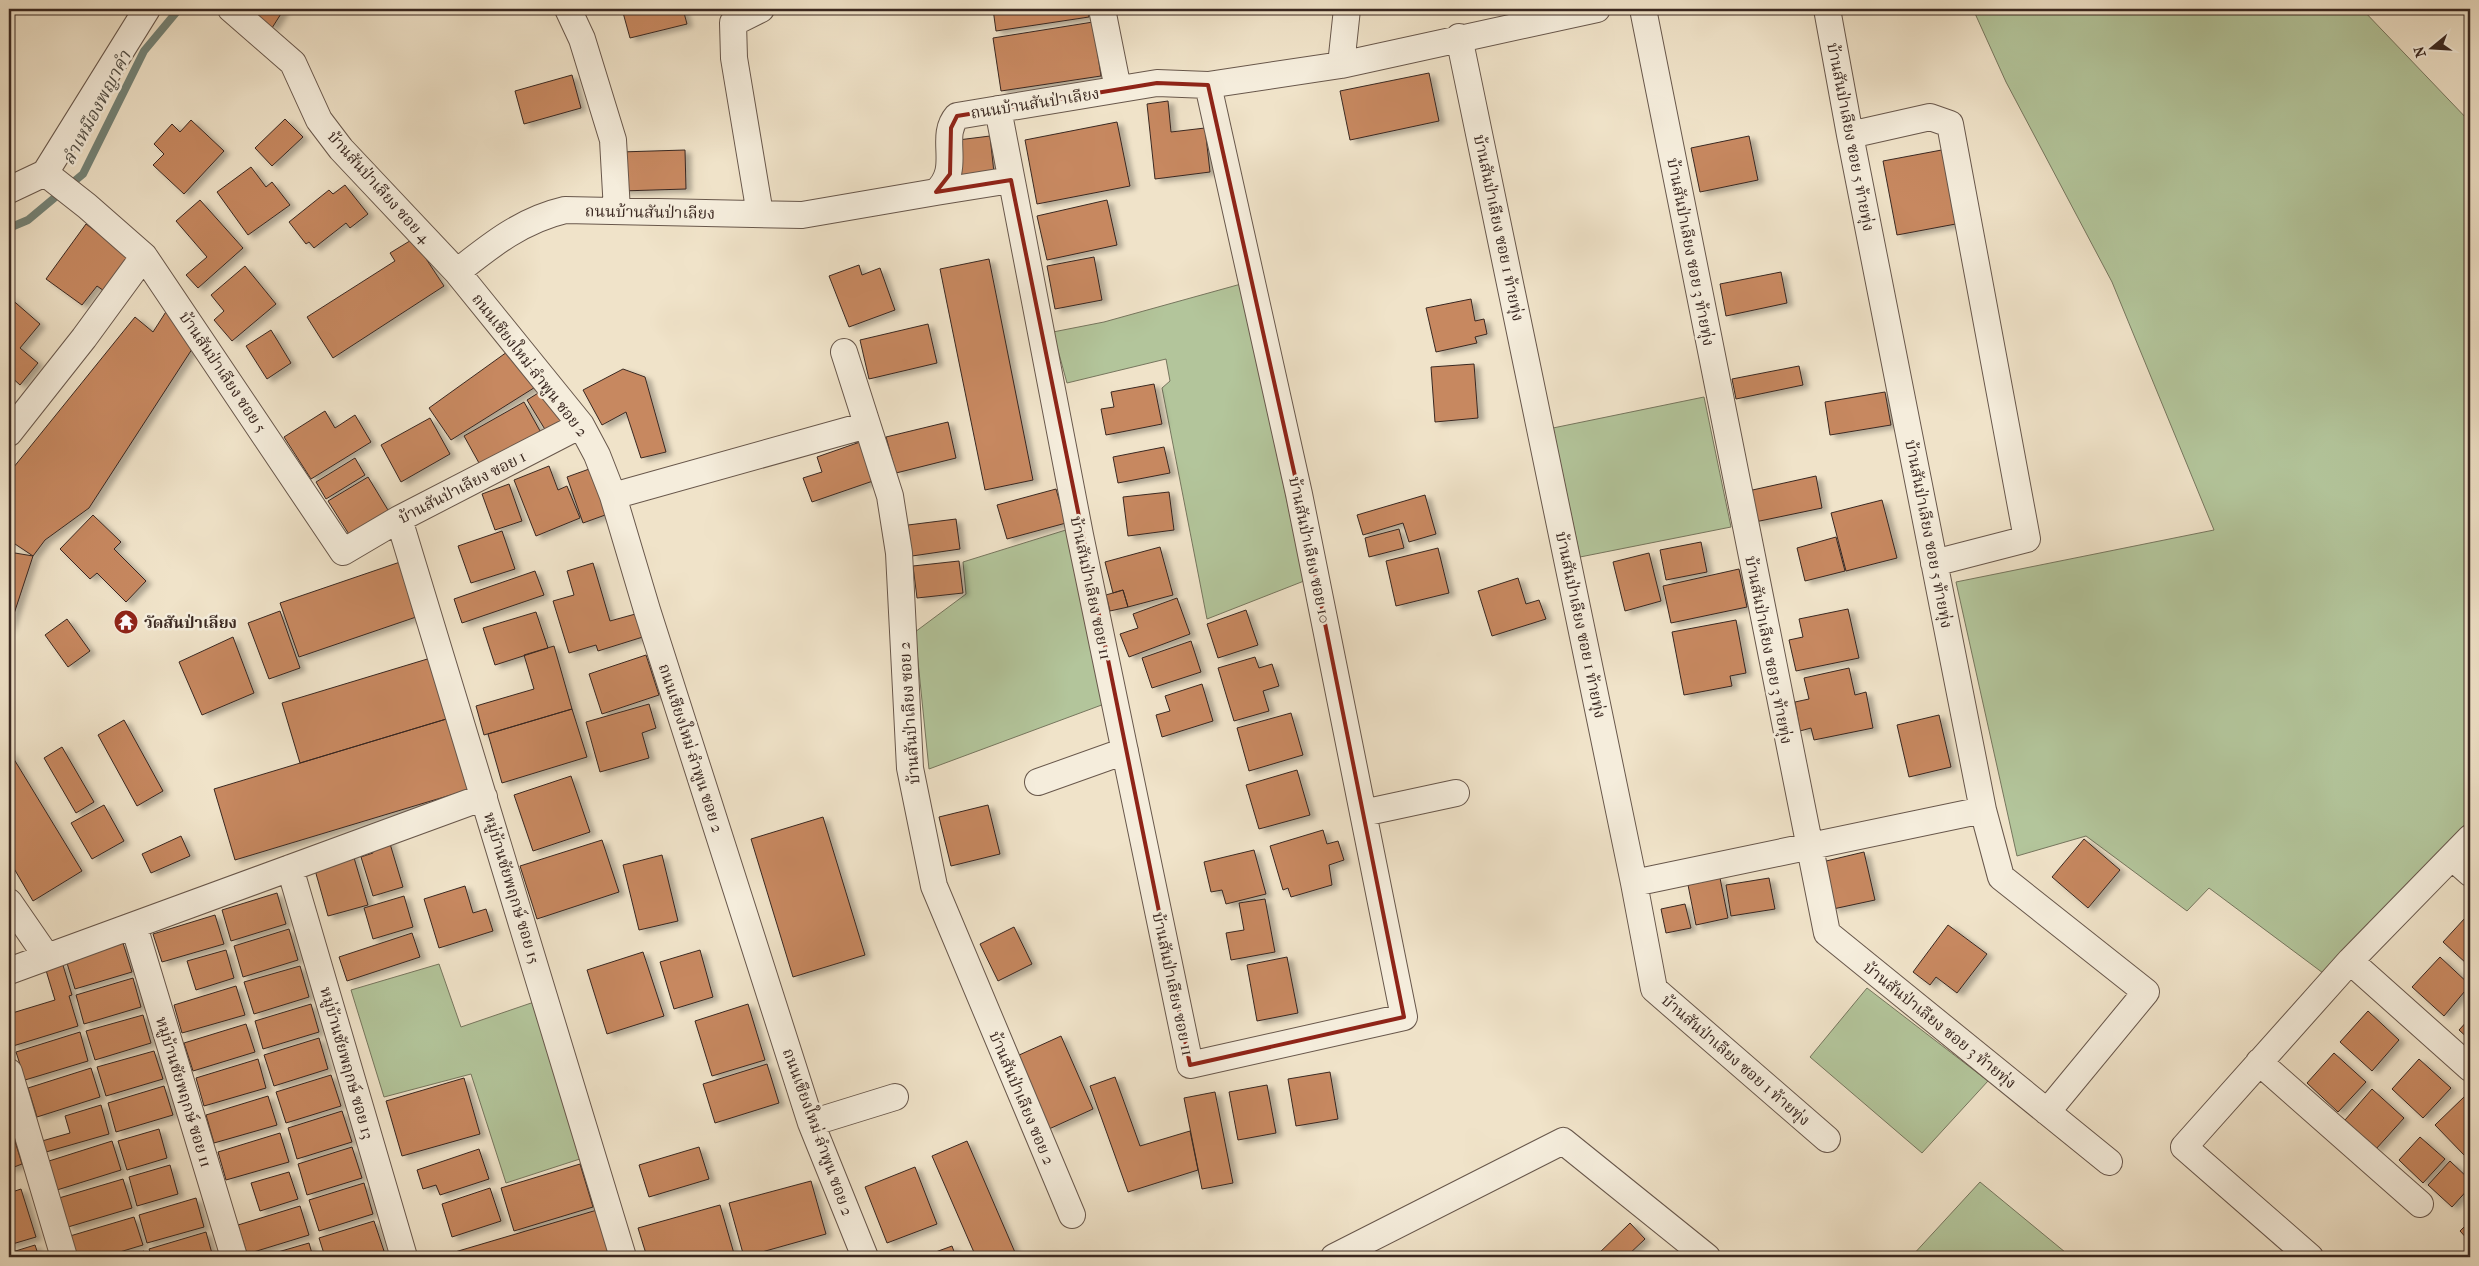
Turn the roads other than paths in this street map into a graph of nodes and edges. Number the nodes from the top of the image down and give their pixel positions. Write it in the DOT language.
graph roads {
  1 [pos="146,9"];
  2 [pos="231,9"];
  3 [pos="568,9"];
  4 [pos="761,9"];
  5 [pos="1102,9"];
  6 [pos="1347,9"];
  7 [pos="1597,9"];
  8 [pos="1643,9"];
  9 [pos="1827,9"];
  10 [pos="1525,16"];
  11 [pos="1459,37"];
  12 [pos="1340,65"];
  13 [pos="1208,85"];
  14 [pos="1118,89"];
  15 [pos="998,109"];
  16 [pos="1850,135"];
  17 [pos="54,180"];
  18 [pos="1011,180"];
  19 [pos="9,190"];
  20 [pos="936,192"];
  21 [pos="616,211"];
  22 [pos="760,214"];
  23 [pos="144,256"];
  24 [pos="457,272"];
  25 [pos="844,352"];
  26 [pos="581,425"];
  27 [pos="867,425"];
  28 [pos="9,433"];
  29 [pos="614,496"];
  30 [pos="399,520"];
  31 [pos="343,552"];
  32 [pos="1934,563"];
  33 [pos="1125,751"];
  34 [pos="1038,782"];
  35 [pos="1456,793"];
  36 [pos="484,797"];
  37 [pos="1983,810"];
  38 [pos="1363,814"];
  39 [pos="2470,838"];
  40 [pos="1808,846"];
  41 [pos="2461,865"];
  42 [pos="290,868"];
  43 [pos="1634,883"];
  44 [pos="9,902"];
  45 [pos="134,926"];
  46 [pos="47,957"];
  47 [pos="2350,960"];
  48 [pos="9,971"];
  49 [pos="1404,1016"];
  50 [pos="2259,1062"];
  51 [pos="2470,1068"];
  52 [pos="9,1072"];
  53 [pos="896,1096"];
  54 [pos="2046,1112"];
  55 [pos="811,1123"];
  56 [pos="1827,1139"];
  57 [pos="2109,1162"];
  58 [pos="2420,1204"];
  59 [pos="1072,1215"];
  60 [pos="858,1256"];
  61 [pos="64,1257"];
  62 [pos="234,1257"];
  63 [pos="404,1257"];
  64 [pos="623,1257"];
  65 [pos="1334,1257"];
  66 [pos="1707,1257"];
  67 [pos="2310,1257"];
  1 -- 17 [label="street"];
  2 -- 24 [label="street, บ้านสันป่าเลียง ซอย 4"];
  3 -- 21 [label="street"];
  4 -- 22 [label="street"];
  5 -- 14 [label="street"];
  6 -- 12 [label="street"];
  7 -- 10 [label="street, ถนนบ้านสันป่าเลียง"];
  8 -- 40 [label="street, บ้านสันป่าเลียง ซอย 3 ท้ายทุ่ง"];
  9 -- 16 [label="street, บ้านสันป่าเลียง ซอย 5 ท้ายทุ่ง"];
  10 -- 11 [label="street, ถนนบ้านสันป่าเลียง"];
  11 -- 12 [label="street, ถนนบ้านสันป่าเลียง"];
  11 -- 43 [label="street, บ้านสันป่าเลียง ซอย 1 ท้ายทุ่ง"];
  12 -- 13 [label="street, ถนนบ้านสันป่าเลียง"];
  13 -- 14 [label="street, ถนนบ้านสันป่าเลียง"];
  13 -- 38 [label="street, บ้านสันป่าเลียง ซอย 10"];
  14 -- 15 [label="street, ถนนบ้านสันป่าเลียง"];
  15 -- 18 [label="street, บ้านสันป่าเลียง ซอย 11"];
  15 -- 20 [label="street, ถนนบ้านสันป่าเลียง"];
  16 -- 32 [label="street, บ้านสันป่าเลียง ซอย 5 ท้ายทุ่ง"];
  16 -- 32 [label="street"];
  17 -- 19 [label="street"];
  17 -- 23 [label="street, บ้านสันป่าเลียง ซอย 5"];
  18 -- 20 [label="street"];
  18 -- 33 [label="street, บ้านสันป่าเลียง ซอย 11"];
  20 -- 22 [label="street, ถนนบ้านสันป่าเลียง"];
  21 -- 22 [label="street, ถนนบ้านสันป่าเลียง"];
  21 -- 24 [label="street, ถนนบ้านสันป่าเลียง"];
  23 -- 28 [label="street"];
  23 -- 31 [label="street, บ้านสันป่าเลียง ซอย 5"];
  24 -- 26 [label="street, ถนนเชียงใหม่-ลำพูน ซอย 2"];
  25 -- 27 [label="street, บ้านสันป่าเลียง ซอย 2"];
  26 -- 29 [label="street, ถนนเชียงใหม่-ลำพูน ซอย 2"];
  26 -- 30 [label="street, บ้านสันป่าเลียง ซอย 1"];
  27 -- 29 [label="street"];
  27 -- 59 [label="street, บ้านสันป่าเลียง ซอย 2"];
  29 -- 55 [label="street, ถนนเชียงใหม่-ลำพูน ซอย 2"];
  30 -- 31 [label="street, บ้านสันป่าเลียง ซอย 1"];
  30 -- 36 [label="street, หมู่บ้านชัยพฤกษ์ ซอย 15"];
  32 -- 37 [label="street, บ้านสันป่าเลียง ซอย 5 ท้ายทุ่ง"];
  33 -- 34 [label="street"];
  33 -- 49 [label="street, บ้านสันป่าเลียง ซอย 11"];
  35 -- 38 [label="street"];
  36 -- 42 [label="street"];
  36 -- 64 [label="street, หมู่บ้านชัยพฤกษ์ ซอย 15"];
  37 -- 40 [label="street"];
  37 -- 54 [label="street, บ้านสันป่าเลียง ซอย 5 ท้ายทุ่ง"];
  38 -- 49 [label="street, บ้านสันป่าเลียง ซอย 10"];
  39 -- 41 [label="street"];
  40 -- 43 [label="street"];
  40 -- 54 [label="street, บ้านสันป่าเลียง ซอย 3 ท้ายทุ่ง"];
  41 -- 47 [label="street"];
  42 -- 45 [label="street"];
  42 -- 63 [label="street, หมู่บ้านชัยพฤกษ์ ซอย 13"];
  43 -- 56 [label="street, บ้านสันป่าเลียง ซอย 1 ท้ายทุ่ง"];
  44 -- 46 [label="street"];
  45 -- 46 [label="street"];
  45 -- 62 [label="street, หมู่บ้านชัยพฤกษ์ ซอย 11"];
  46 -- 48 [label="street"];
  47 -- 50 [label="street"];
  47 -- 51 [label="street"];
  50 -- 58 [label="street"];
  50 -- 67 [label="street"];
  52 -- 61 [label="street"];
  53 -- 55 [label="street"];
  54 -- 57 [label="street, บ้านสันป่าเลียง ซอย 3 ท้ายทุ่ง"];
  55 -- 60 [label="street, ถนนเชียงใหม่-ลำพูน ซอย 2"];
  65 -- 66 [label="street"];
}
